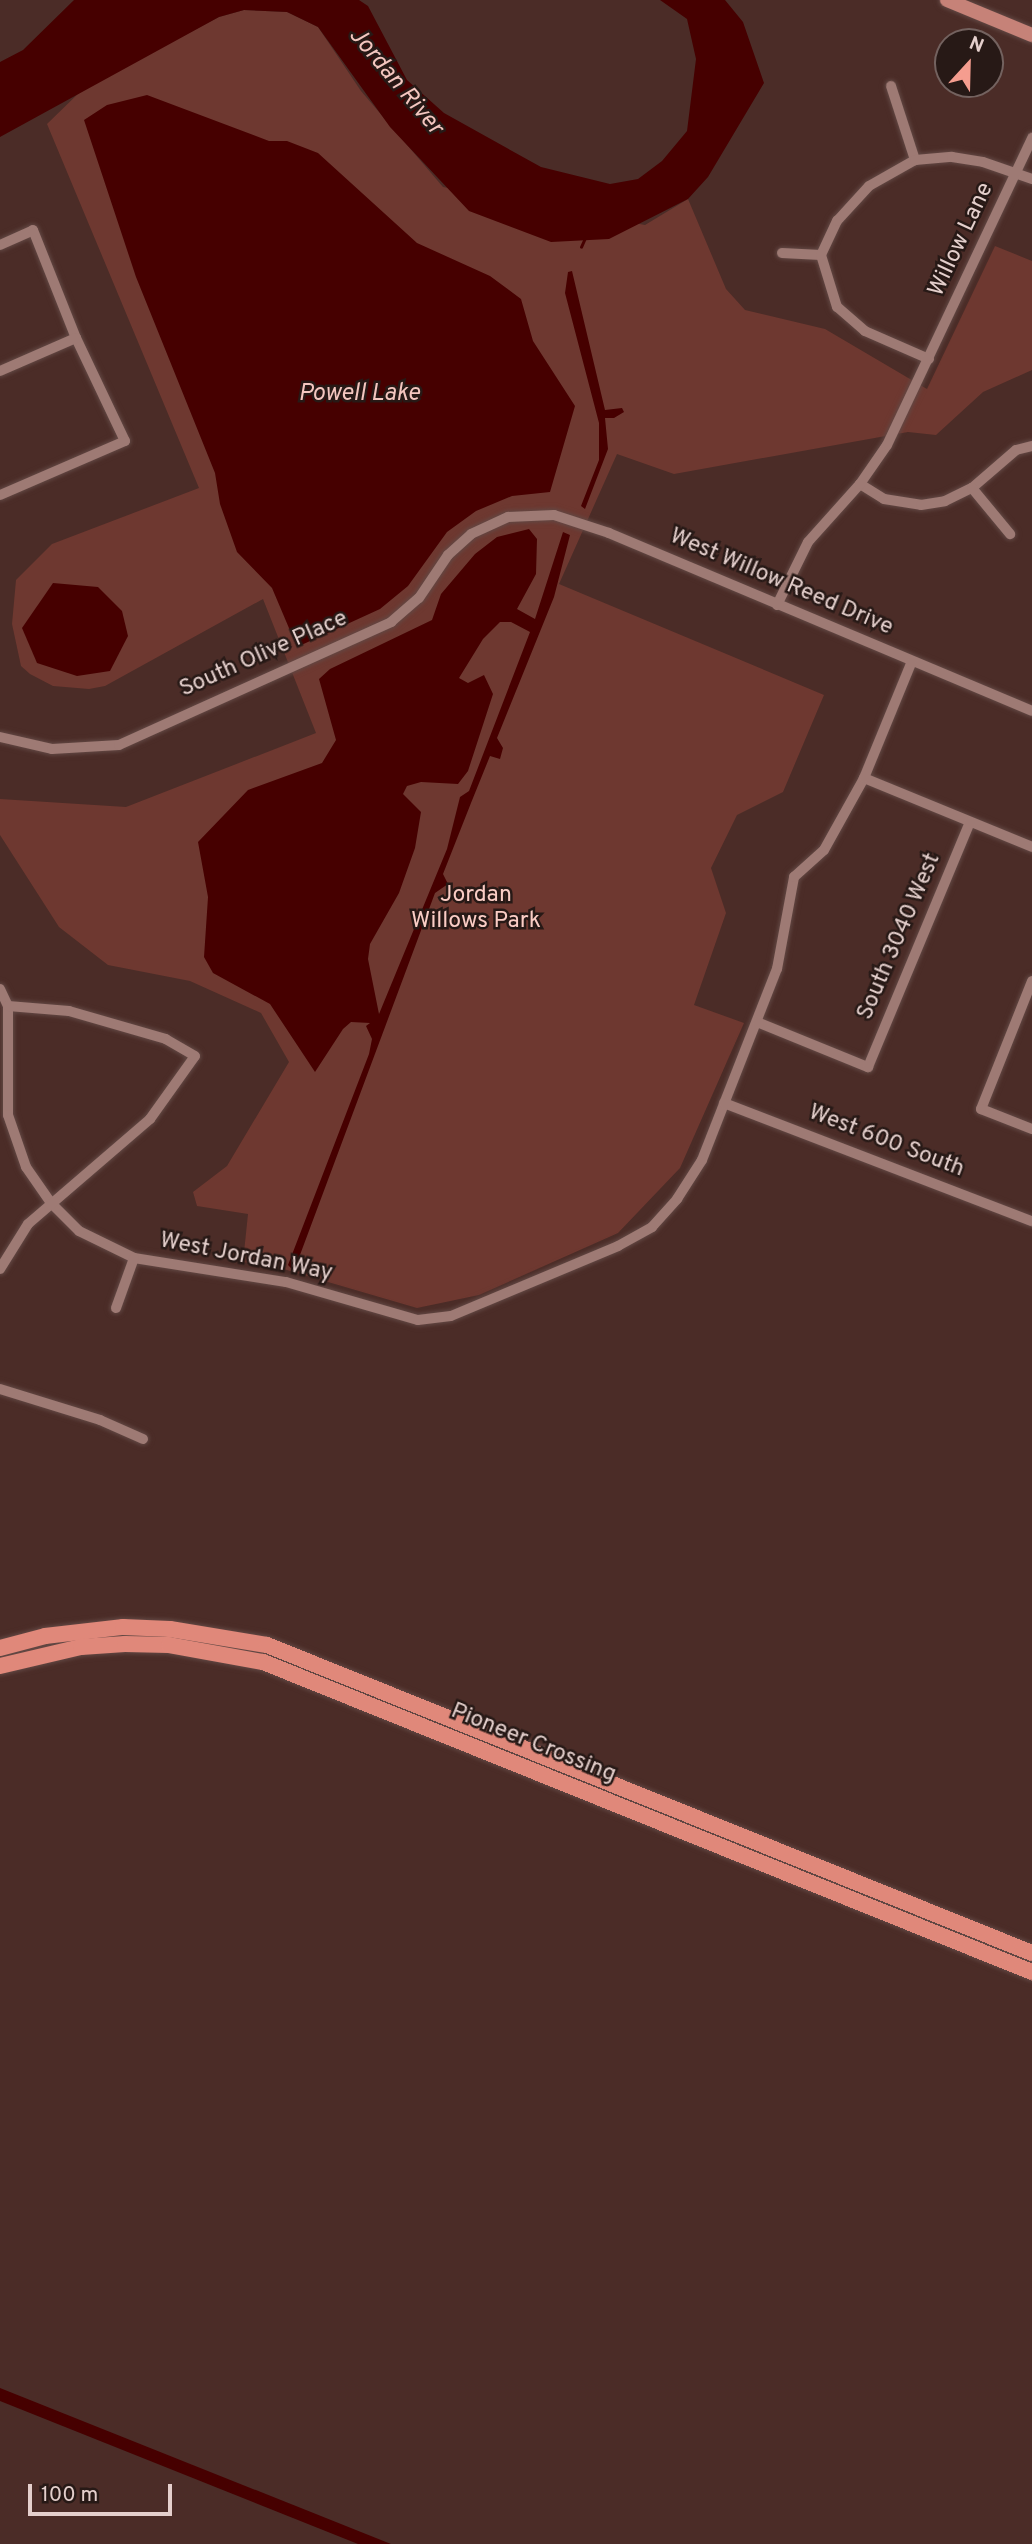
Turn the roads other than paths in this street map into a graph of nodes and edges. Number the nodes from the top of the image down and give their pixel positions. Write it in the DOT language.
graph roads {
  1 [pos="947,0"];
  2 [pos="1032,35"];
  3 [pos="891,86"];
  4 [pos="1032,138"];
  5 [pos="915,160"];
  6 [pos="1016,172"];
  7 [pos="1032,179"];
  8 [pos="0,245"];
  9 [pos="782,253"];
  10 [pos="821,255"];
  11 [pos="76,338"];
  12 [pos="929,359"];
  13 [pos="0,370"];
  14 [pos="1032,446"];
  15 [pos="860,484"];
  16 [pos="971,488"];
  17 [pos="0,495"];
  18 [pos="508,517"];
  19 [pos="1010,534"];
  20 [pos="777,605"];
  21 [pos="912,661"];
  22 [pos="1032,711"];
  23 [pos="0,737"];
  24 [pos="864,778"];
  25 [pos="970,822"];
  26 [pos="1032,847"];
  27 [pos="1032,981"];
  28 [pos="0,989"];
  29 [pos="8,1006"];
  30 [pos="757,1022"];
  31 [pos="3,1063"];
  32 [pos="724,1103"];
  33 [pos="1032,1129"];
  34 [pos="51,1203"];
  35 [pos="1032,1221"];
  36 [pos="134,1258"];
  37 [pos="0,1269"];
  38 [pos="116,1308"];
  39 [pos="0,1389"];
  40 [pos="143,1439"];
  41 [pos="0,1648"];
  42 [pos="0,1666"];
  43 [pos="1032,1952"];
  44 [pos="1032,1972"];
  1 -- 2 [label="main road"];
  3 -- 5 [label="street"];
  4 -- 6 [label="street, Willow Lane"];
  5 -- 6 [label="street"];
  5 -- 10 [label="street"];
  6 -- 7 [label="street"];
  6 -- 12 [label="street, Willow Lane"];
  8 -- 11 [label="street"];
  9 -- 10 [label="street"];
  10 -- 12 [label="street"];
  11 -- 13 [label="street"];
  11 -- 17 [label="street"];
  12 -- 15 [label="street, Willow Lane"];
  14 -- 16 [label="street"];
  15 -- 16 [label="street"];
  15 -- 20 [label="street, Willow Lane"];
  16 -- 19 [label="street"];
  18 -- 20 [label="street, West Willow Reed Drive"];
  18 -- 23 [label="street, South Olive Place"];
  20 -- 21 [label="street, West Willow Reed Drive"];
  21 -- 22 [label="street, West Willow Reed Drive"];
  21 -- 24 [label="street, West Jordan Way"];
  24 -- 25 [label="street"];
  24 -- 30 [label="street, West Jordan Way"];
  25 -- 26 [label="street"];
  25 -- 30 [label="street, South 3040 West"];
  27 -- 33 [label="street"];
  28 -- 29 [label="street"];
  29 -- 31 [label="street, West Jordan Way"];
  29 -- 34 [label="street"];
  30 -- 32 [label="street, West Jordan Way"];
  31 -- 34 [label="street, West Jordan Way"];
  32 -- 35 [label="street, West 600 South"];
  32 -- 36 [label="street, West Jordan Way"];
  34 -- 36 [label="street, West Jordan Way"];
  34 -- 37 [label="street"];
  36 -- 38 [label="street"];
  39 -- 40 [label="street"];
  41 -- 43 [label="highway, Pioneer Crossing"];
  42 -- 44 [label="highway, Pioneer Crossing"];
}
